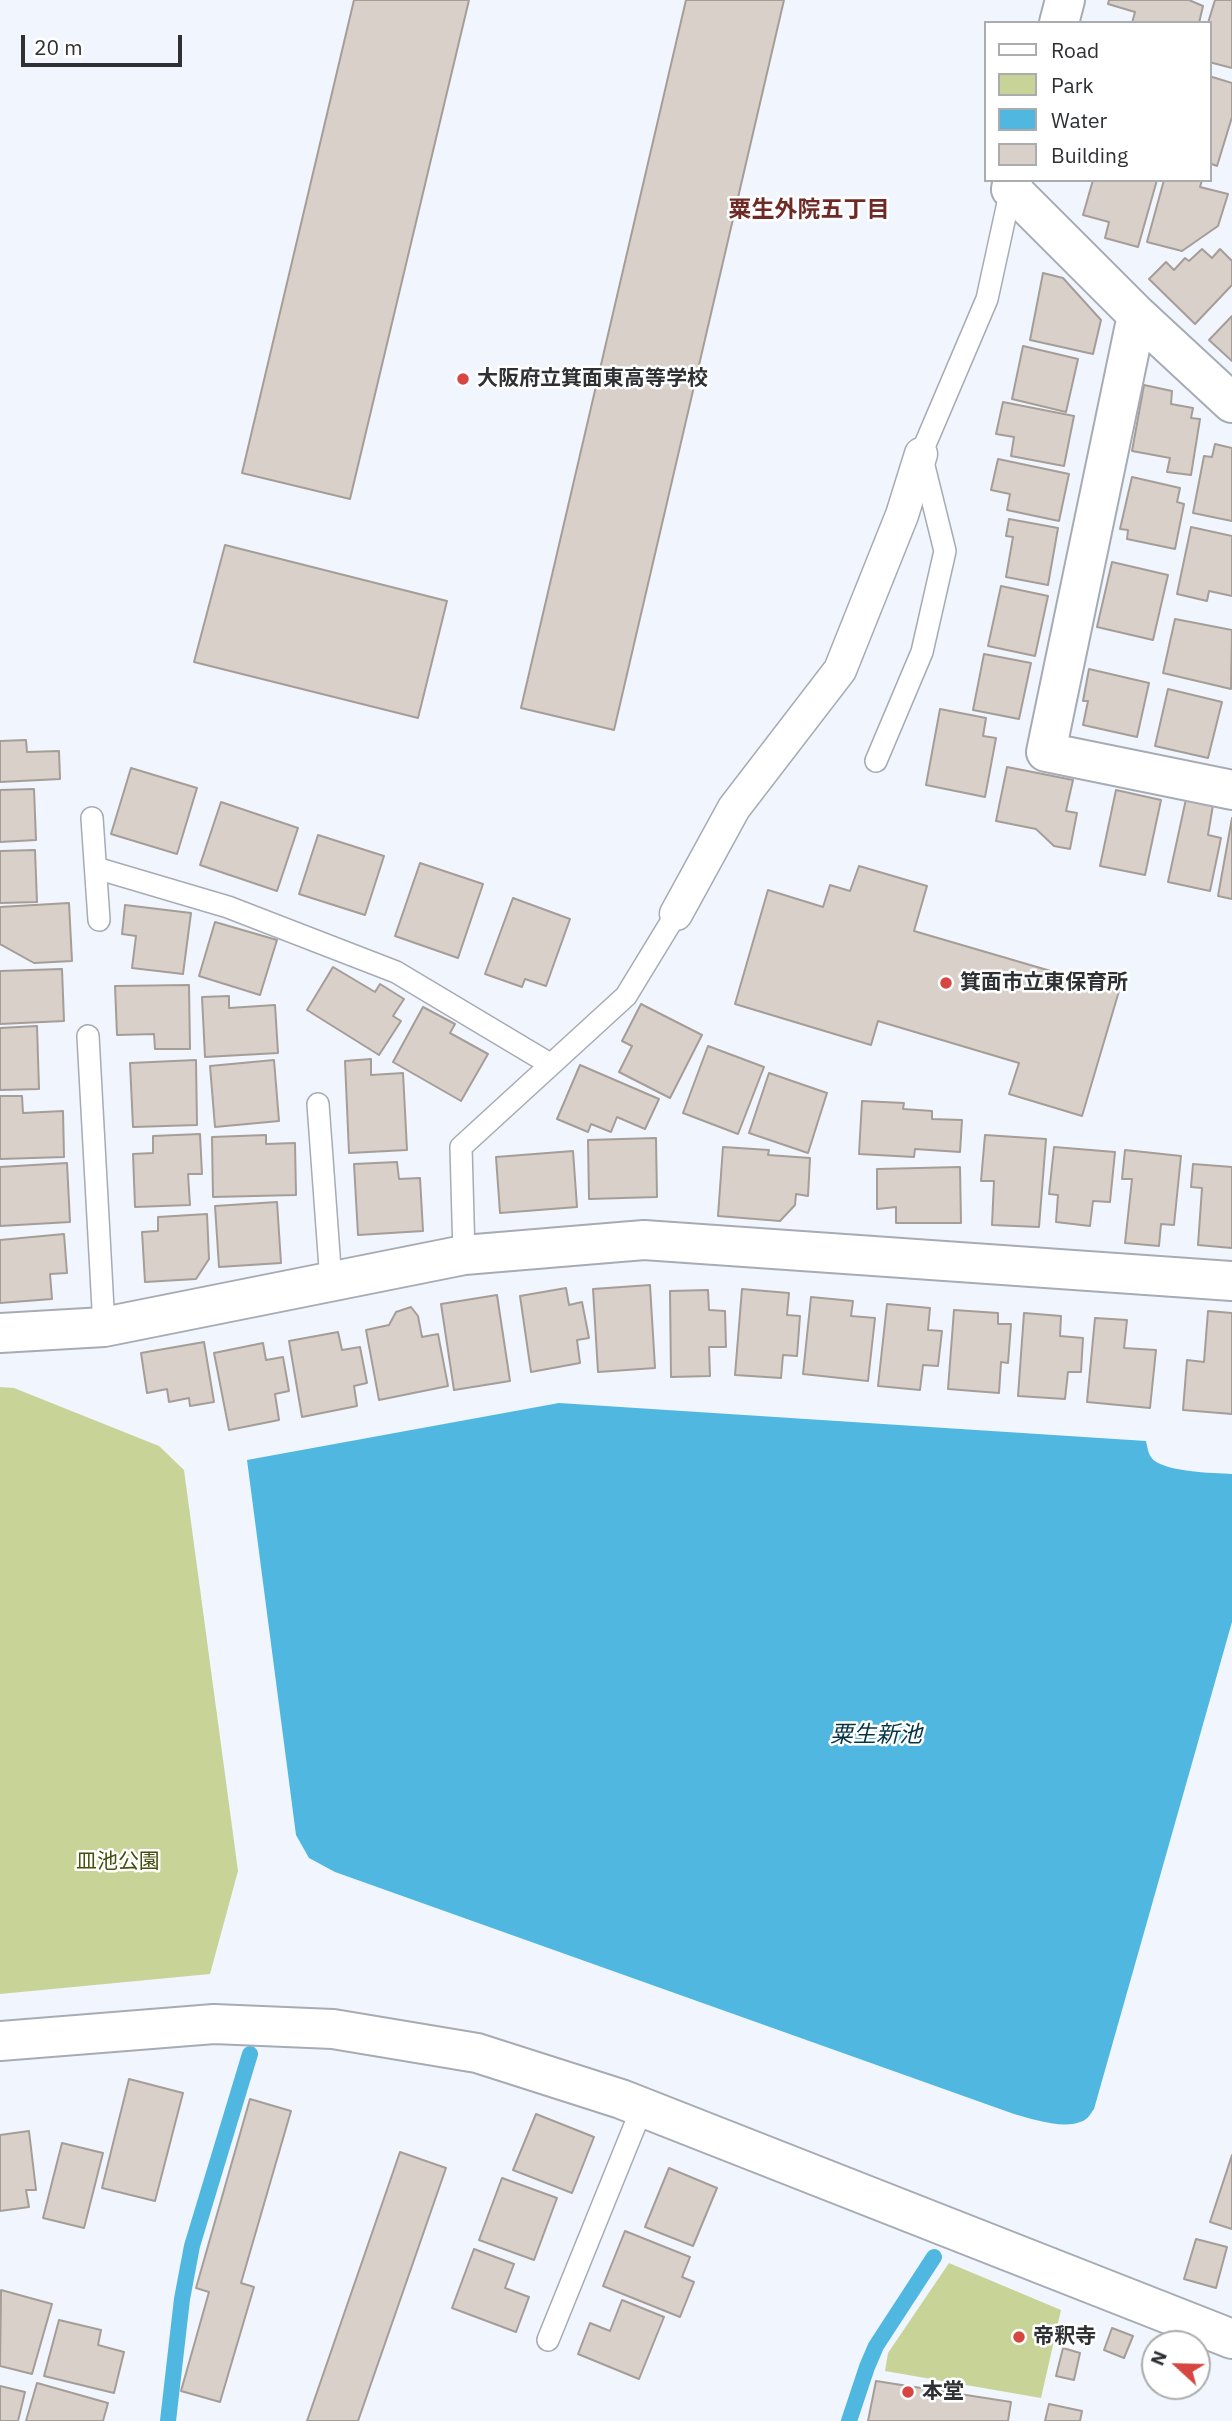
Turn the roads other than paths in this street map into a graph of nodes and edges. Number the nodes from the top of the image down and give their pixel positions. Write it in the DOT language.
graph roads {
  1 [pos="1065,0"];
  2 [pos="1060,21"];
  3 [pos="1012,185"];
  4 [pos="1137,316"];
  5 [pos="1232,403"];
  6 [pos="921,454"];
  7 [pos="876,761"];
  8 [pos="1232,790"];
  9 [pos="92,818"];
  10 [pos="96,868"];
  11 [pos="676,914"];
  12 [pos="99,920"];
  13 [pos="88,1036"];
  14 [pos="550,1064"];
  15 [pos="318,1104"];
  16 [pos="464,1255"];
  17 [pos="1232,1281"];
  18 [pos="331,1282"];
  19 [pos="104,1327"];
  20 [pos="0,1333"];
  21 [pos="0,2041"];
  22 [pos="642,2108"];
  23 [pos="1232,2339"];
  24 [pos="548,2340"];
  1 -- 2 [label="street"];
  3 -- 4 [label="street"];
  3 -- 6 [label="lane"];
  4 -- 5 [label="street"];
  4 -- 8 [label="street"];
  6 -- 7 [label="lane"];
  6 -- 11 [label="street"];
  9 -- 10 [label="lane"];
  10 -- 12 [label="lane"];
  10 -- 14 [label="lane"];
  11 -- 14 [label="lane"];
  13 -- 19 [label="lane"];
  14 -- 16 [label="lane"];
  15 -- 18 [label="lane"];
  16 -- 17 [label="street"];
  16 -- 18 [label="street"];
  18 -- 19 [label="street"];
  19 -- 20 [label="street"];
  21 -- 22 [label="street"];
  22 -- 23 [label="street"];
  22 -- 24 [label="lane"];
}
